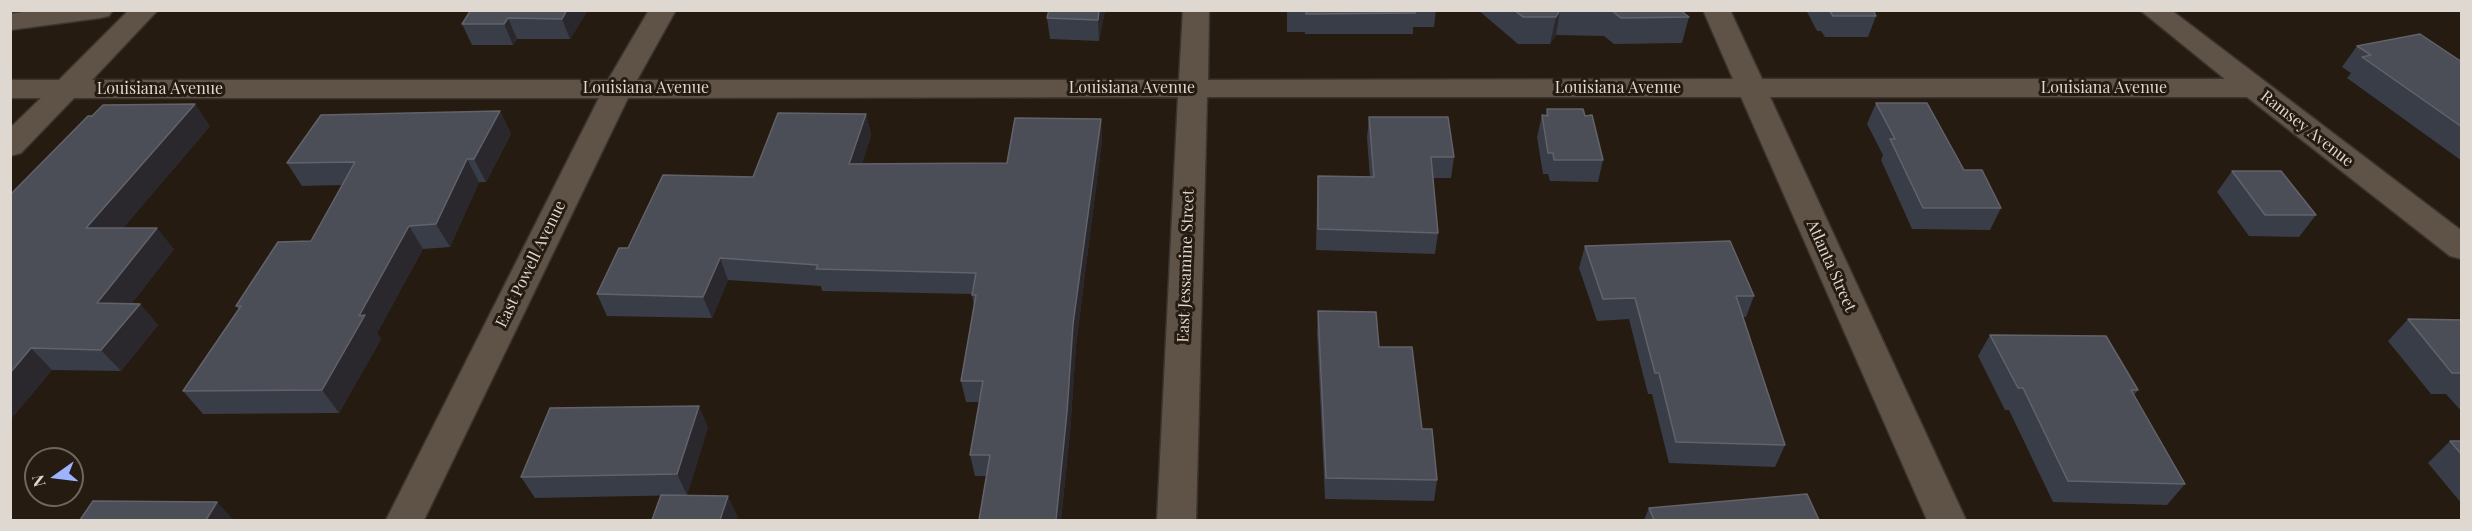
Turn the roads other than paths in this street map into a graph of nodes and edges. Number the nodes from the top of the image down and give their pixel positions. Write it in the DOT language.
graph roads {
  1 [pos="100,10"];
  2 [pos="145,10"];
  3 [pos="663,10"];
  4 [pos="1196,10"];
  5 [pos="1716,10"];
  6 [pos="2153,10"];
  7 [pos="10,22"];
  8 [pos="10,88"];
  9 [pos="67,88"];
  10 [pos="618,88"];
  11 [pos="1193,88"];
  12 [pos="1751,88"];
  13 [pos="2254,88"];
  14 [pos="10,146"];
  15 [pos="2462,248"];
  16 [pos="405,520"];
  17 [pos="1176,520"];
  18 [pos="1946,520"];
  1 -- 7 [label="street"];
  2 -- 9 [label="street"];
  3 -- 10 [label="street, East Powell Avenue"];
  4 -- 11 [label="street, East Jessamine Street"];
  5 -- 12 [label="street, Atlanta Street"];
  6 -- 13 [label="street, Ramsey Avenue"];
  8 -- 9 [label="street, Louisiana Avenue"];
  9 -- 10 [label="street, Louisiana Avenue"];
  9 -- 14 [label="street"];
  10 -- 11 [label="street, Louisiana Avenue"];
  10 -- 16 [label="street, East Powell Avenue"];
  11 -- 12 [label="street, Louisiana Avenue"];
  11 -- 17 [label="street, East Jessamine Street"];
  12 -- 13 [label="street, Louisiana Avenue"];
  12 -- 18 [label="street, Atlanta Street"];
  13 -- 15 [label="street, Ramsey Avenue"];
}
